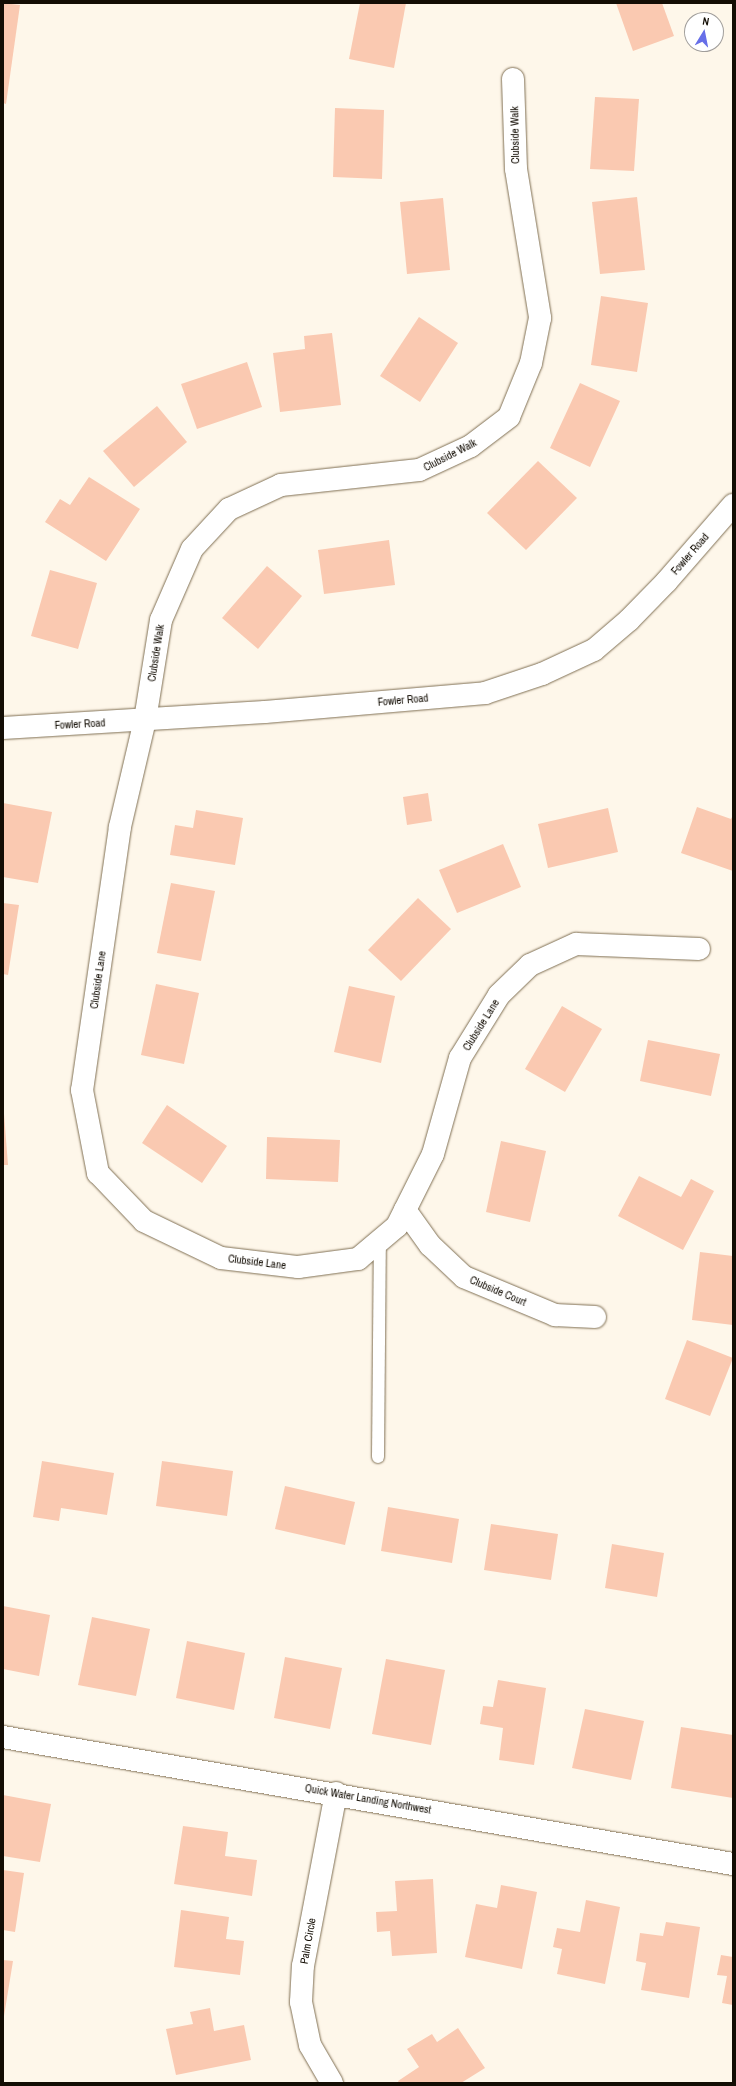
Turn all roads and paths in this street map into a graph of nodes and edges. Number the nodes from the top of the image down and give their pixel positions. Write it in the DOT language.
graph roads {
  1 [pos="513,79"];
  2 [pos="733,505"];
  3 [pos="145,720"];
  4 [pos="3,728"];
  5 [pos="699,949"];
  6 [pos="405,1210"];
  7 [pos="380,1241"];
  8 [pos="595,1318"];
  9 [pos="378,1457"];
  10 [pos="3,1737"];
  11 [pos="336,1793"];
  12 [pos="733,1864"];
  13 [pos="332,2083"];
  1 -- 3 [label="street, Clubside Walk"];
  2 -- 3 [label="street, Fowler Road"];
  3 -- 4 [label="street, Fowler Road"];
  3 -- 7 [label="street, Clubside Lane"];
  5 -- 6 [label="street, Clubside Lane"];
  6 -- 7 [label="street, Clubside Lane"];
  6 -- 8 [label="street, Clubside Court"];
  7 -- 9 [label="lane"];
  10 -- 11 [label="street, Quick Water Landing Northwest"];
  11 -- 12 [label="street, Quick Water Landing Northwest"];
  11 -- 13 [label="street, Palm Circle"];
}
